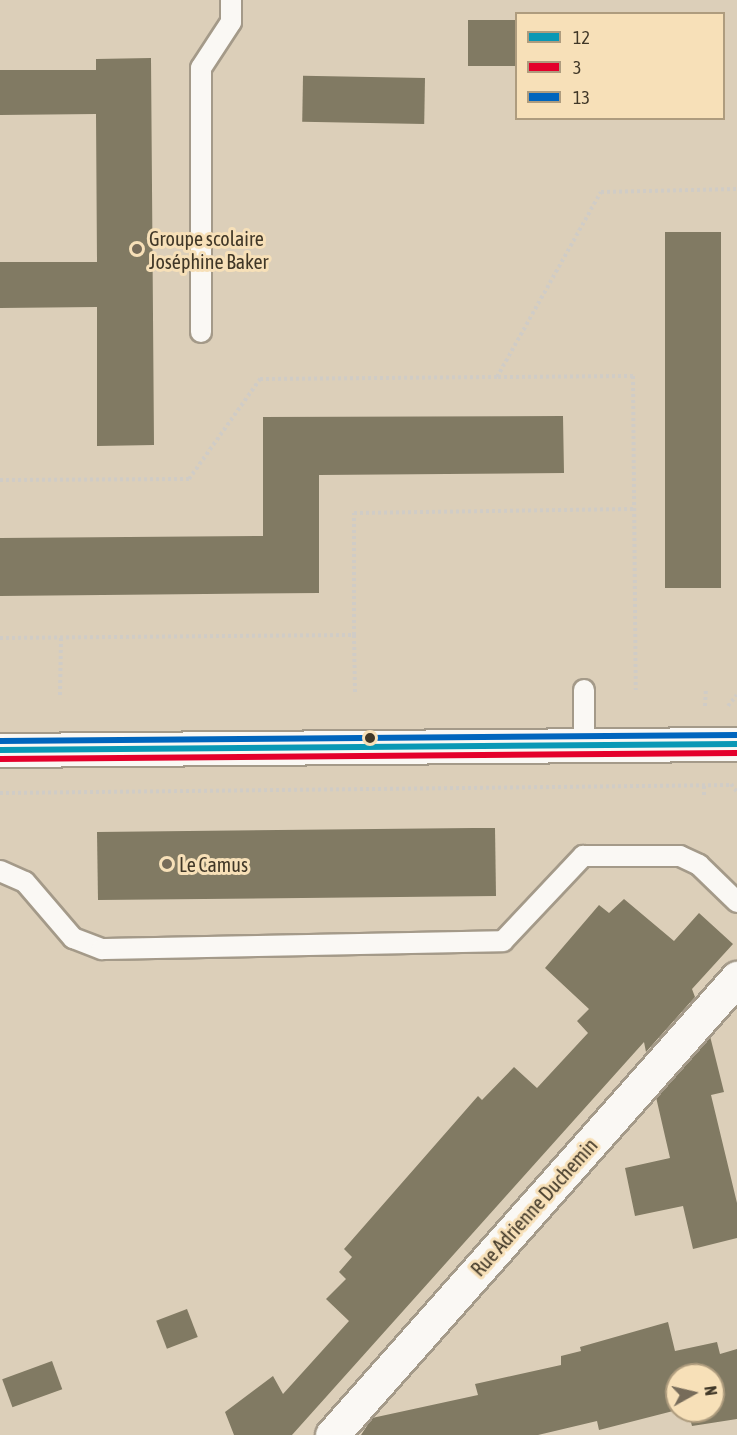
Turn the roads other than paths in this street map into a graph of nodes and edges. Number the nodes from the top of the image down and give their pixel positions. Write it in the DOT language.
graph roads {
  1 [pos="231,0"];
  2 [pos="201,332"];
  3 [pos="584,690"];
  4 [pos="737,744"];
  5 [pos="584,746"];
  6 [pos="0,750"];
  7 [pos="0,871"];
  8 [pos="737,902"];
  9 [pos="737,978"];
  10 [pos="332,1435"];
  1 -- 2 [label="lane"];
  3 -- 5 [label="lane"];
  4 -- 5 [label="main road"];
  5 -- 6 [label="main road"];
  7 -- 8 [label="lane"];
  9 -- 10 [label="main road, Rue Adrienne Duchemin"];
}
